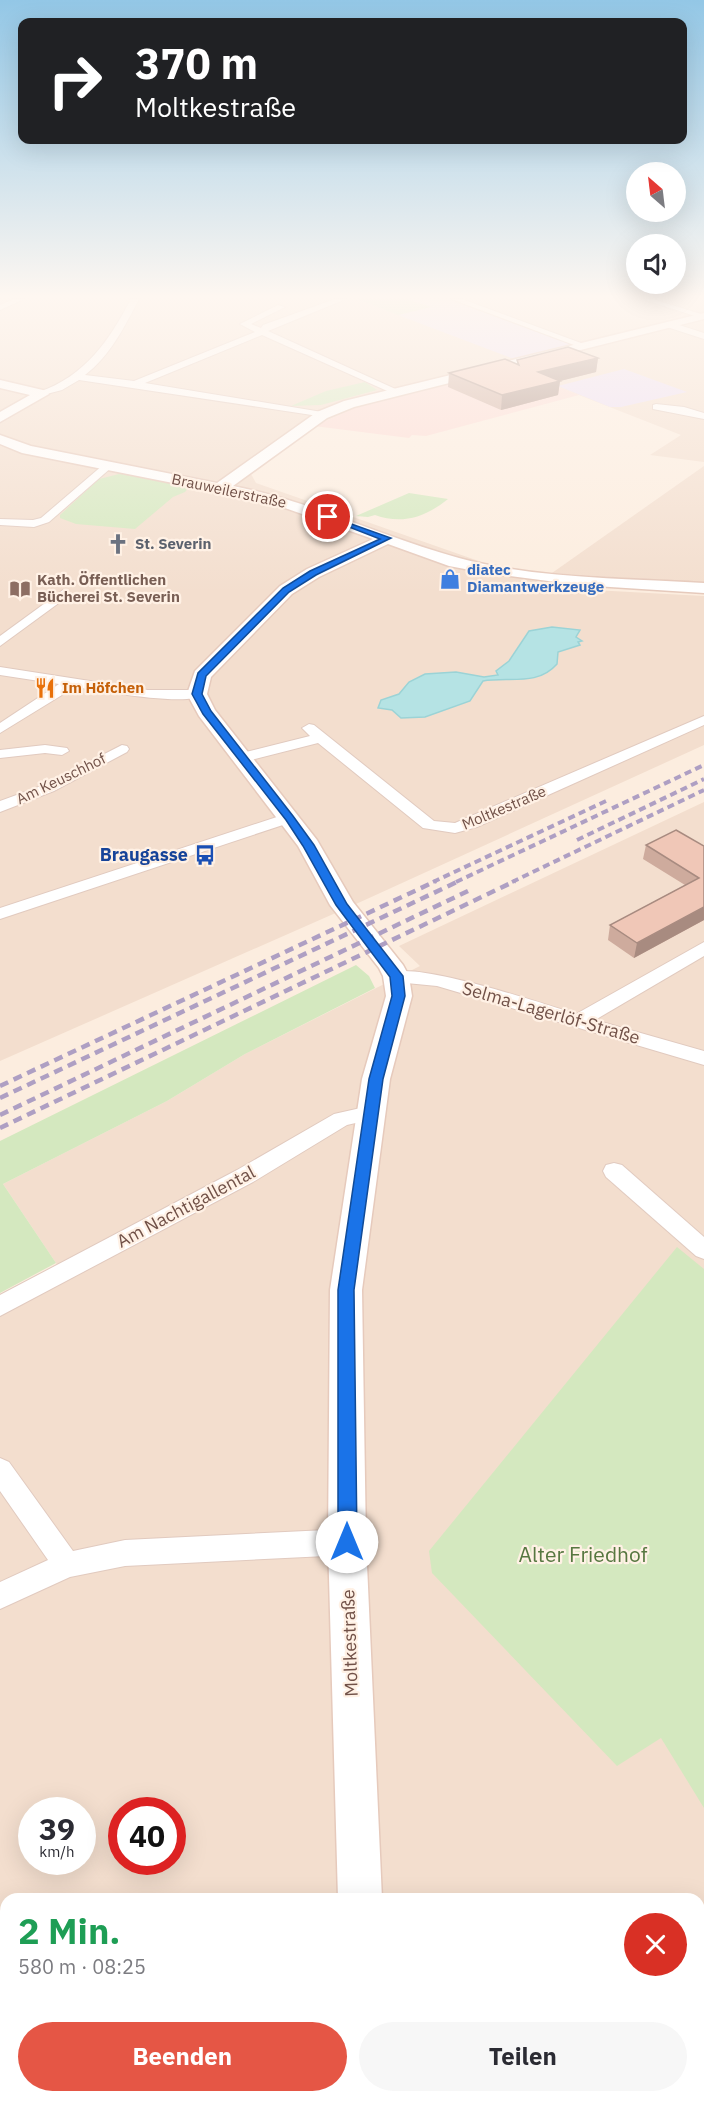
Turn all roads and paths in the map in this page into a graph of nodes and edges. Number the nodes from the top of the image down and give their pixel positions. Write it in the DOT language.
graph roads {
  1 [pos="37,397"];
  2 [pos="214,397"];
  3 [pos="376,397"];
  4 [pos="656,407"];
  5 [pos="322,415"];
  6 [pos="704,416"];
  7 [pos="0,418"];
  8 [pos="0,439"];
  9 [pos="107,467"];
  10 [pos="221,488"];
  11 [pos="0,522"];
  12 [pos="387,538"];
  13 [pos="704,588"];
  14 [pos="63,594"];
  15 [pos="0,642"];
  16 [pos="0,671"];
  17 [pos="74,681"];
  18 [pos="197,694"];
  19 [pos="704,720"];
  20 [pos="0,729"];
  21 [pos="122,749"];
  22 [pos="62,751"];
  23 [pos="0,754"];
  24 [pos="243,757"];
  25 [pos="0,807"];
  26 [pos="290,818"];
  27 [pos="0,914"];
  28 [pos="704,948"];
  29 [pos="396,976"];
  30 [pos="578,1021"];
  31 [pos="704,1058"];
  32 [pos="374,1113"];
  33 [pos="614,1171"];
  34 [pos="704,1250"];
  35 [pos="0,1306"];
  36 [pos="0,1470"];
  37 [pos="347,1542"];
  38 [pos="67,1564"];
  39 [pos="0,1596"];
  40 [pos="360,1893"];
  1 -- 7 [label="street"];
  2 -- 5 [label="street"];
  3 -- 5 [label="street"];
  4 -- 6 [label="street"];
  5 -- 10 [label="street"];
  8 -- 9 [label="street, Brauweilerstraße"];
  9 -- 10 [label="street, Brauweilerstraße"];
  9 -- 11 [label="street"];
  10 -- 12 [label="street, Brauweilerstraße"];
  12 -- 13 [label="street, Brauweilerstraße"];
  12 -- 18 [label="street"];
  14 -- 15 [label="street"];
  16 -- 17 [label="street"];
  17 -- 18 [label="street"];
  17 -- 20 [label="street"];
  18 -- 24 [label="street"];
  19 -- 24 [label="street, Moltkestraße"];
  21 -- 25 [label="street, Am Keuschhof"];
  22 -- 23 [label="street"];
  24 -- 26 [label="street"];
  26 -- 27 [label="street"];
  26 -- 29 [label="street"];
  28 -- 30 [label="street"];
  29 -- 30 [label="street, Selma-Lagerlöf-Straße"];
  29 -- 32 [label="street, Moltkestraße"];
  30 -- 31 [label="street, Selma-Lagerlöf-Straße"];
  32 -- 35 [label="street, Am Nachtigallental"];
  32 -- 37 [label="street, Moltkestraße"];
  33 -- 34 [label="street"];
  36 -- 38 [label="street"];
  37 -- 38 [label="street"];
  37 -- 40 [label="street, Moltkestraße"];
  38 -- 39 [label="street"];
}
